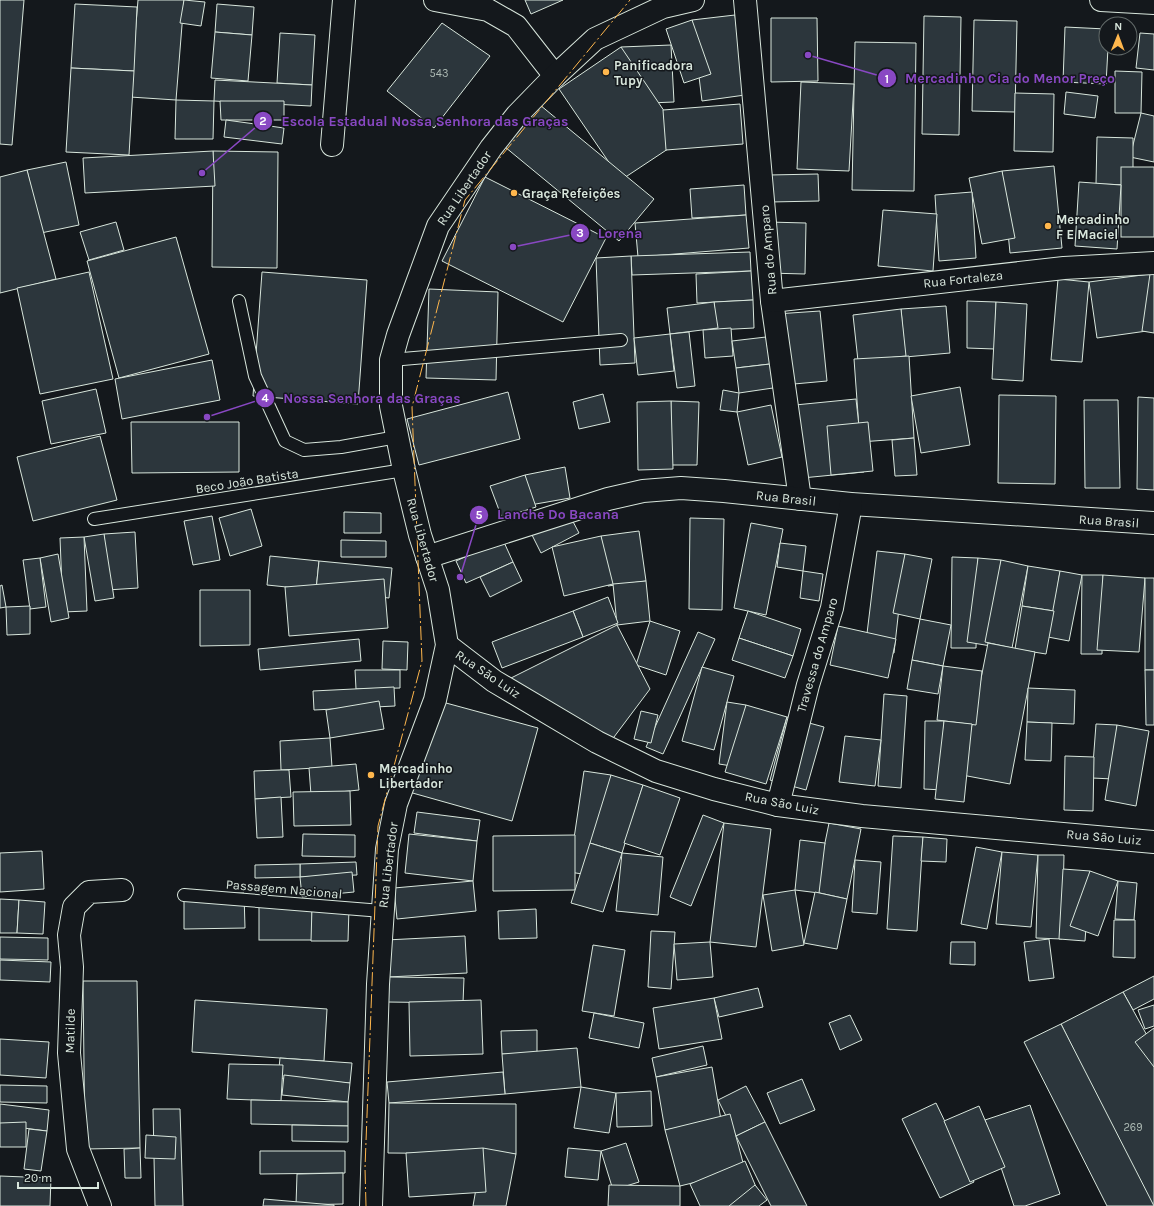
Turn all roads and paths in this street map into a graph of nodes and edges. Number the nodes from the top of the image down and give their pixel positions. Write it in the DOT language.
graph roads {
  1 [pos="344,0"];
  2 [pos="435,0"];
  3 [pos="694,0"];
  4 [pos="745,0"];
  5 [pos="1102,0"];
  6 [pos="662,3"];
  7 [pos="1154,3"];
  8 [pos="554,76"];
  9 [pos="332,145"];
  10 [pos="1154,263"];
  11 [pos="239,301"];
  12 [pos="772,301"];
  13 [pos="621,340"];
  14 [pos="391,360"];
  15 [pos="397,437"];
  16 [pos="404,470"];
  17 [pos="800,499"];
  18 [pos="851,504"];
  19 [pos="94,519"];
  20 [pos="1154,523"];
  21 [pos="427,557"];
  22 [pos="447,645"];
  23 [pos="778,805"];
  24 [pos="1154,842"];
  25 [pos="122,890"];
  26 [pos="184,895"];
  27 [pos="382,911"];
  28 [pos="100,1206"];
  29 [pos="371,1206"];
  1 -- 9 [label="street"];
  2 -- 8 [label="street"];
  3 -- 6 [label="street, Rua Libertador"];
  4 -- 12 [label="street, Rua do Amparo"];
  5 -- 7 [label="street"];
  6 -- 8 [label="street, Rua Libertador"];
  8 -- 14 [label="street, Rua Libertador"];
  10 -- 12 [label="street, Rua Fortaleza"];
  11 -- 15 [label="lane"];
  12 -- 17 [label="street, Rua do Amparo"];
  13 -- 14 [label="lane"];
  14 -- 15 [label="street, Rua Libertador"];
  15 -- 16 [label="street, Rua Libertador"];
  16 -- 19 [label="lane, Beco João Batista"];
  16 -- 21 [label="street, Rua Libertador"];
  17 -- 18 [label="street, Rua Brasil"];
  17 -- 21 [label="street, Rua Brasil"];
  18 -- 20 [label="street, Rua Brasil"];
  18 -- 23 [label="street, Travessa do Amparo"];
  21 -- 22 [label="street, Rua Libertador"];
  22 -- 23 [label="street, Rua São Luiz"];
  22 -- 27 [label="street, Rua Libertador"];
  23 -- 24 [label="street, Rua São Luiz"];
  25 -- 28 [label="street, Matilde"];
  26 -- 27 [label="lane, Passagem Nacional"];
  27 -- 29 [label="street, Rua Libertador"];
}
